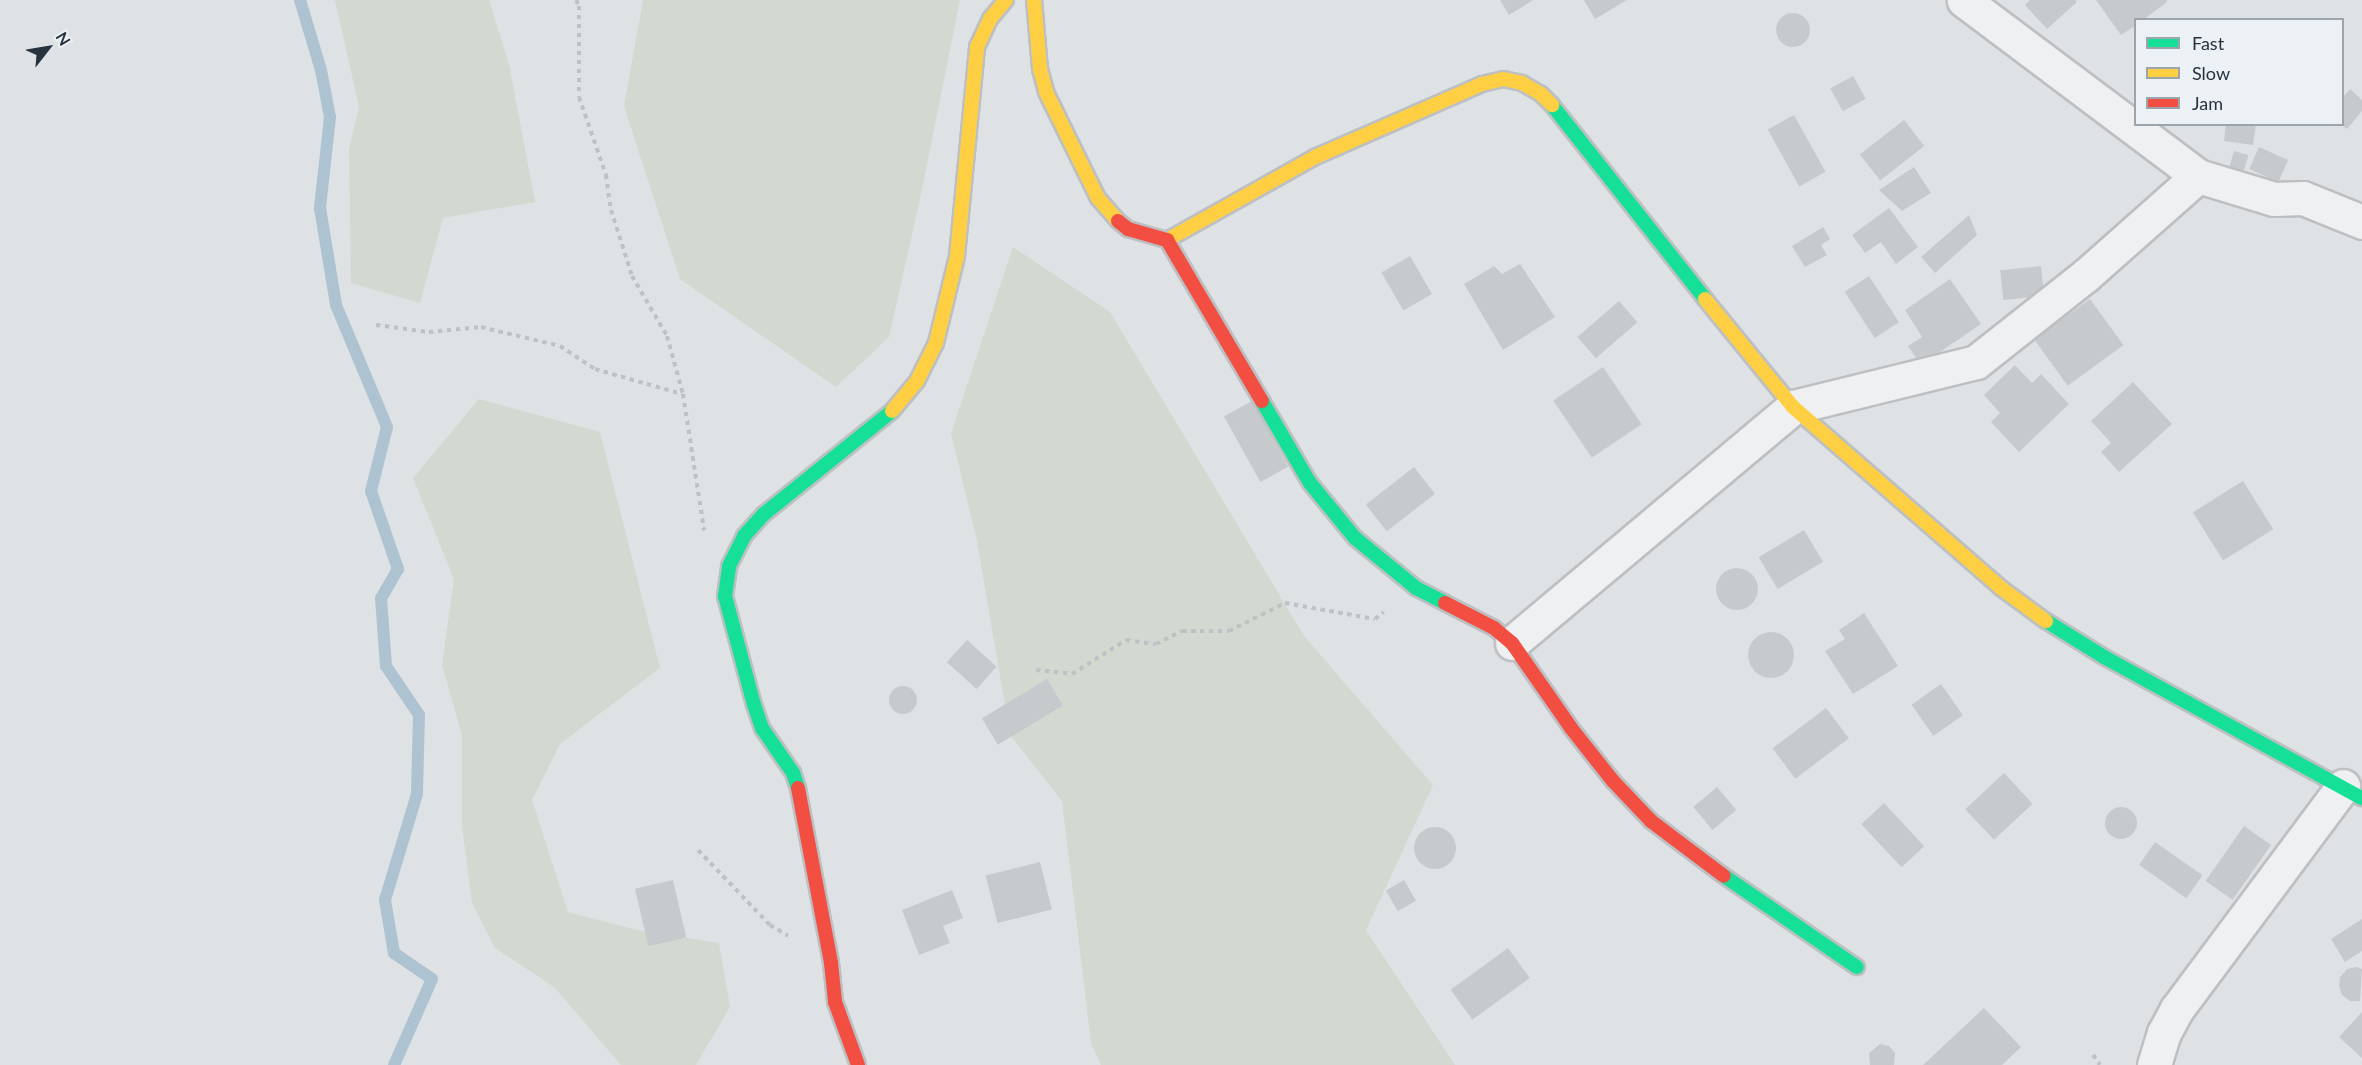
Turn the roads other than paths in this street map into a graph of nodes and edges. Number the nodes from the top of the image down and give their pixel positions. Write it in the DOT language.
graph roads {
  1 [pos="1006,0"];
  2 [pos="1034,0"];
  3 [pos="1964,0"];
  4 [pos="2198,176"];
  5 [pos="2362,222"];
  6 [pos="1167,240"];
  7 [pos="1793,407"];
  8 [pos="1512,643"];
  9 [pos="2352,792"];
  10 [pos="1857,967"];
  11 [pos="858,1065"];
  12 [pos="2154,1065"];
  1 -- 11 [label="street"];
  2 -- 6 [label="street"];
  3 -- 4 [label="street"];
  4 -- 5 [label="street"];
  4 -- 7 [label="street"];
  6 -- 7 [label="street"];
  6 -- 8 [label="street"];
  7 -- 8 [label="street"];
  7 -- 9 [label="street"];
  8 -- 10 [label="street"];
  9 -- 12 [label="street"];
}
